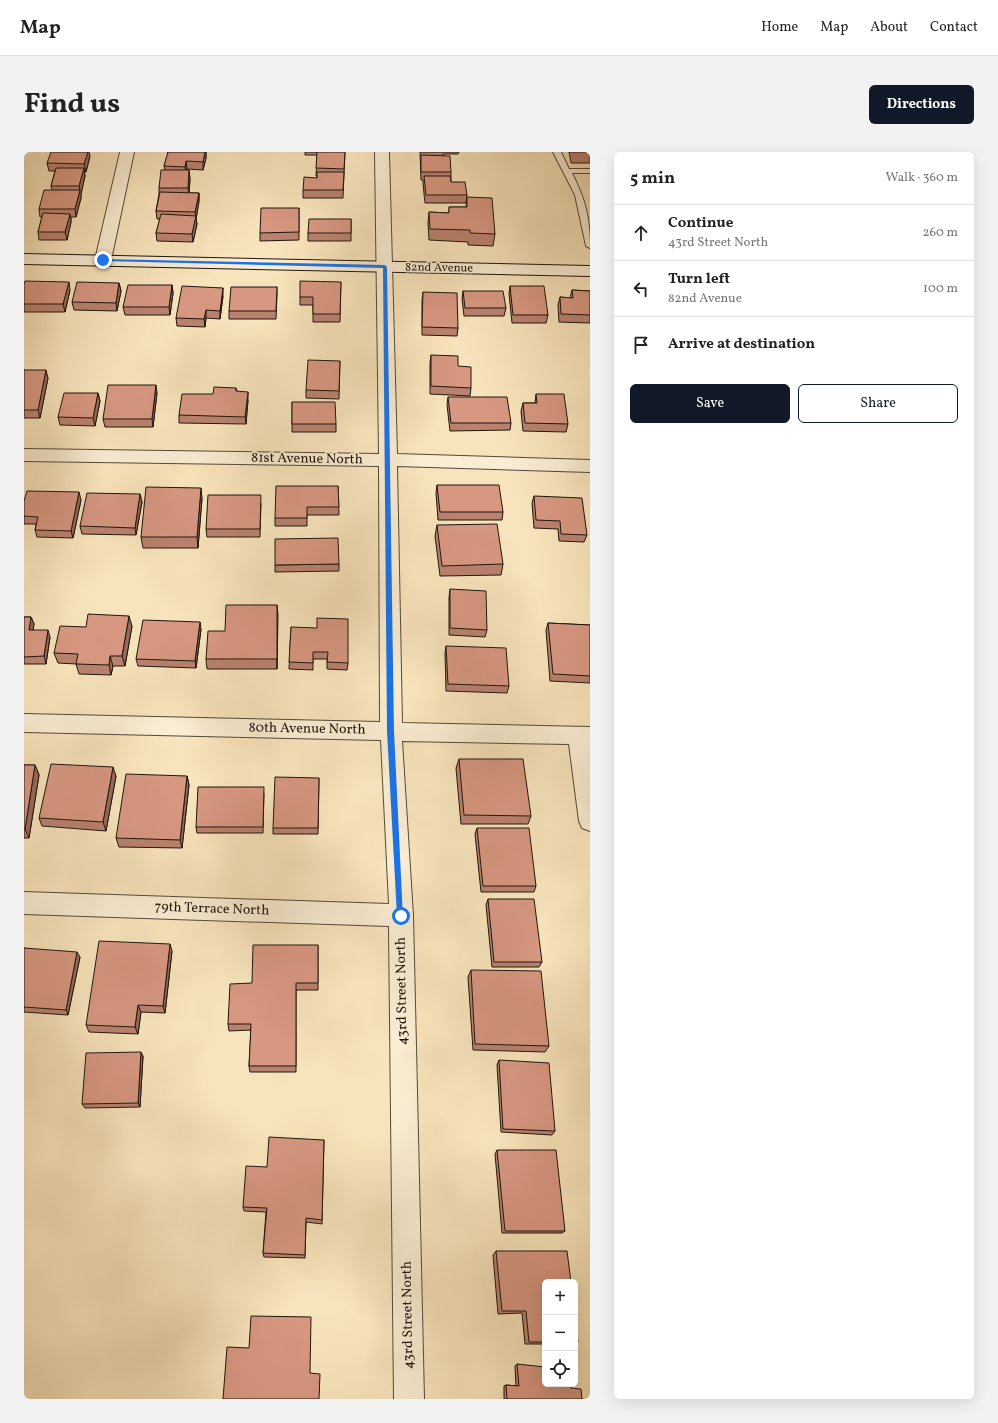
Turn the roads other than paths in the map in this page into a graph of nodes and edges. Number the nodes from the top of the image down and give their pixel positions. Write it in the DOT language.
graph roads {
  1 [pos="127,152"];
  2 [pos="382,152"];
  3 [pos="557,152"];
  4 [pos="567,171"];
  5 [pos="590,171"];
  6 [pos="590,246"];
  7 [pos="24,259"];
  8 [pos="103,260"];
  9 [pos="385,267"];
  10 [pos="590,270"];
  11 [pos="24,455"];
  12 [pos="388,460"];
  13 [pos="590,466"];
  14 [pos="24,723"];
  15 [pos="391,731"];
  16 [pos="584,736"];
  17 [pos="590,821"];
  18 [pos="24,902"];
  19 [pos="401,916"];
  20 [pos="409,1399"];
  1 -- 8 [label="street"];
  2 -- 9 [label="street, 43rd Street North"];
  3 -- 4 [label="lane"];
  4 -- 5 [label="lane"];
  4 -- 6 [label="lane"];
  7 -- 8 [label="street, 82nd Avenue"];
  8 -- 9 [label="street, 82nd Avenue"];
  9 -- 10 [label="street, 82nd Avenue"];
  9 -- 12 [label="street, 43rd Street North"];
  11 -- 12 [label="street, 81st Avenue North"];
  12 -- 13 [label="street, 81st Avenue North"];
  12 -- 15 [label="street, 43rd Street North"];
  14 -- 15 [label="street, 80th Avenue North"];
  15 -- 16 [label="street, 80th Avenue North"];
  15 -- 19 [label="street, 43rd Street North"];
  16 -- 17 [label="street"];
  18 -- 19 [label="street, 79th Terrace North"];
  19 -- 20 [label="street, 43rd Street North"];
}
